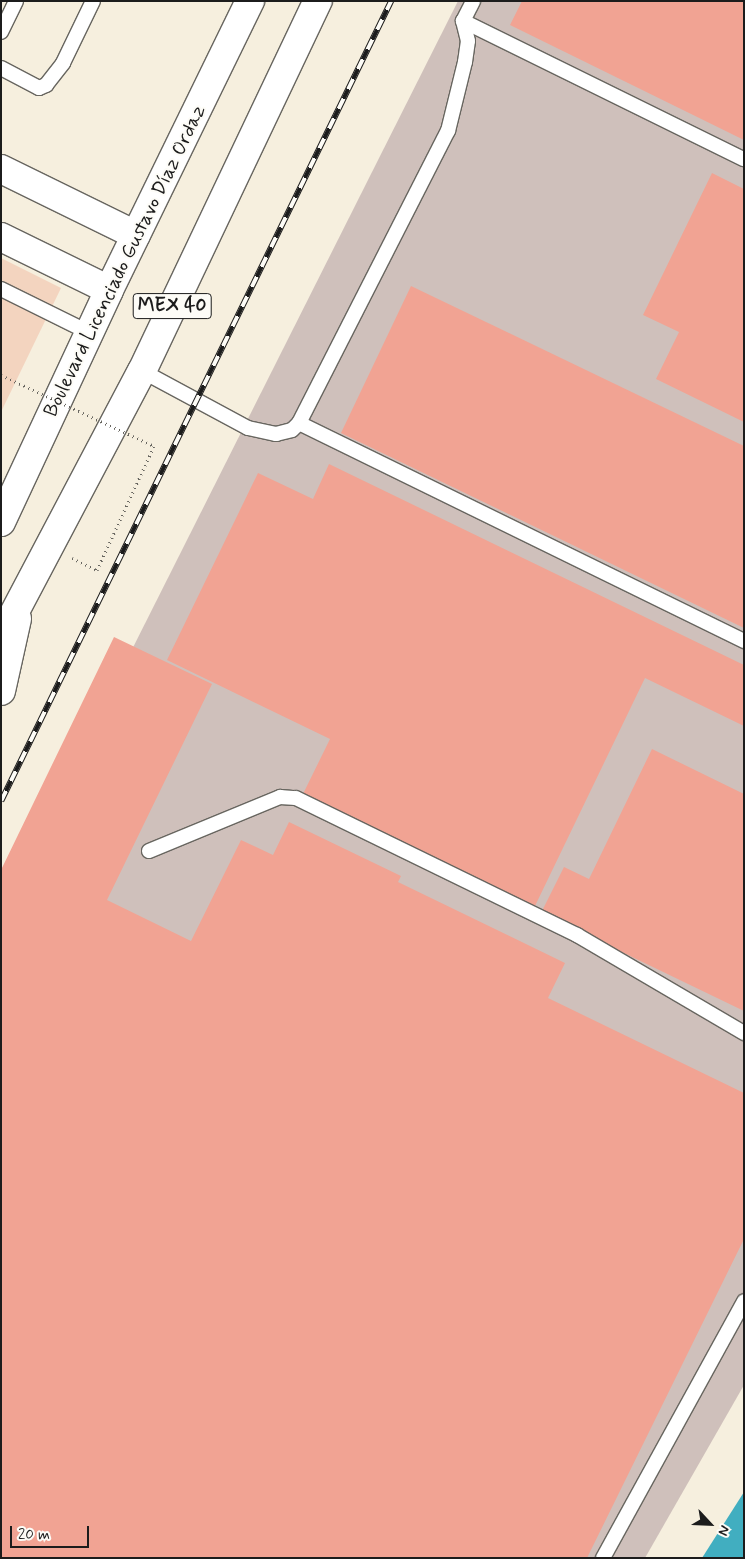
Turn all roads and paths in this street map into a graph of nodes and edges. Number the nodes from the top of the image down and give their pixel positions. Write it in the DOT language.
graph roads {
  1 [pos="16,1"];
  2 [pos="93,1"];
  3 [pos="250,1"];
  4 [pos="318,1"];
  5 [pos="473,1"];
  6 [pos="463,21"];
  7 [pos="1,32"];
  8 [pos="1,68"];
  9 [pos="744,159"];
  10 [pos="1,169"];
  11 [pos="136,235"];
  12 [pos="1,237"];
  13 [pos="1,290"];
  14 [pos="109,290"];
  15 [pos="90,333"];
  16 [pos="142,370"];
  17 [pos="1,375"];
  18 [pos="299,423"];
  19 [pos="1,522"];
  20 [pos="97,570"];
  21 [pos="20,608"];
  22 [pos="1,638"];
  23 [pos="744,641"];
  24 [pos="1,690"];
  25 [pos="149,851"];
  26 [pos="744,1034"];
  27 [pos="744,1301"];
  28 [pos="603,1558"];
  1 -- 7 [label="lane"];
  2 -- 8 [label="lane"];
  3 -- 11 [label="main road, Boulevard Licenciado Gustavo Díaz Ordaz / MEX 40"];
  4 -- 16 [label="main road, MEX 40"];
  5 -- 6 [label="lane"];
  6 -- 9 [label="lane"];
  6 -- 18 [label="lane"];
  10 -- 11 [label="main road"];
  11 -- 14 [label="main road, Boulevard Licenciado Gustavo Díaz Ordaz / MEX 40"];
  12 -- 14 [label="main road"];
  13 -- 15 [label="lane"];
  14 -- 15 [label="main road, Boulevard Licenciado Gustavo Díaz Ordaz / MEX 40"];
  15 -- 19 [label="main road, Boulevard Licenciado Gustavo Díaz Ordaz / MEX 40"];
  16 -- 18 [label="lane"];
  16 -- 21 [label="main road, MEX 40"];
  17 -- 20 [label="path, bridge"];
  18 -- 23 [label="lane"];
  21 -- 22 [label="main road, MEX 40"];
  21 -- 24 [label="main road"];
  25 -- 26 [label="lane"];
  27 -- 28 [label="lane"];
}
